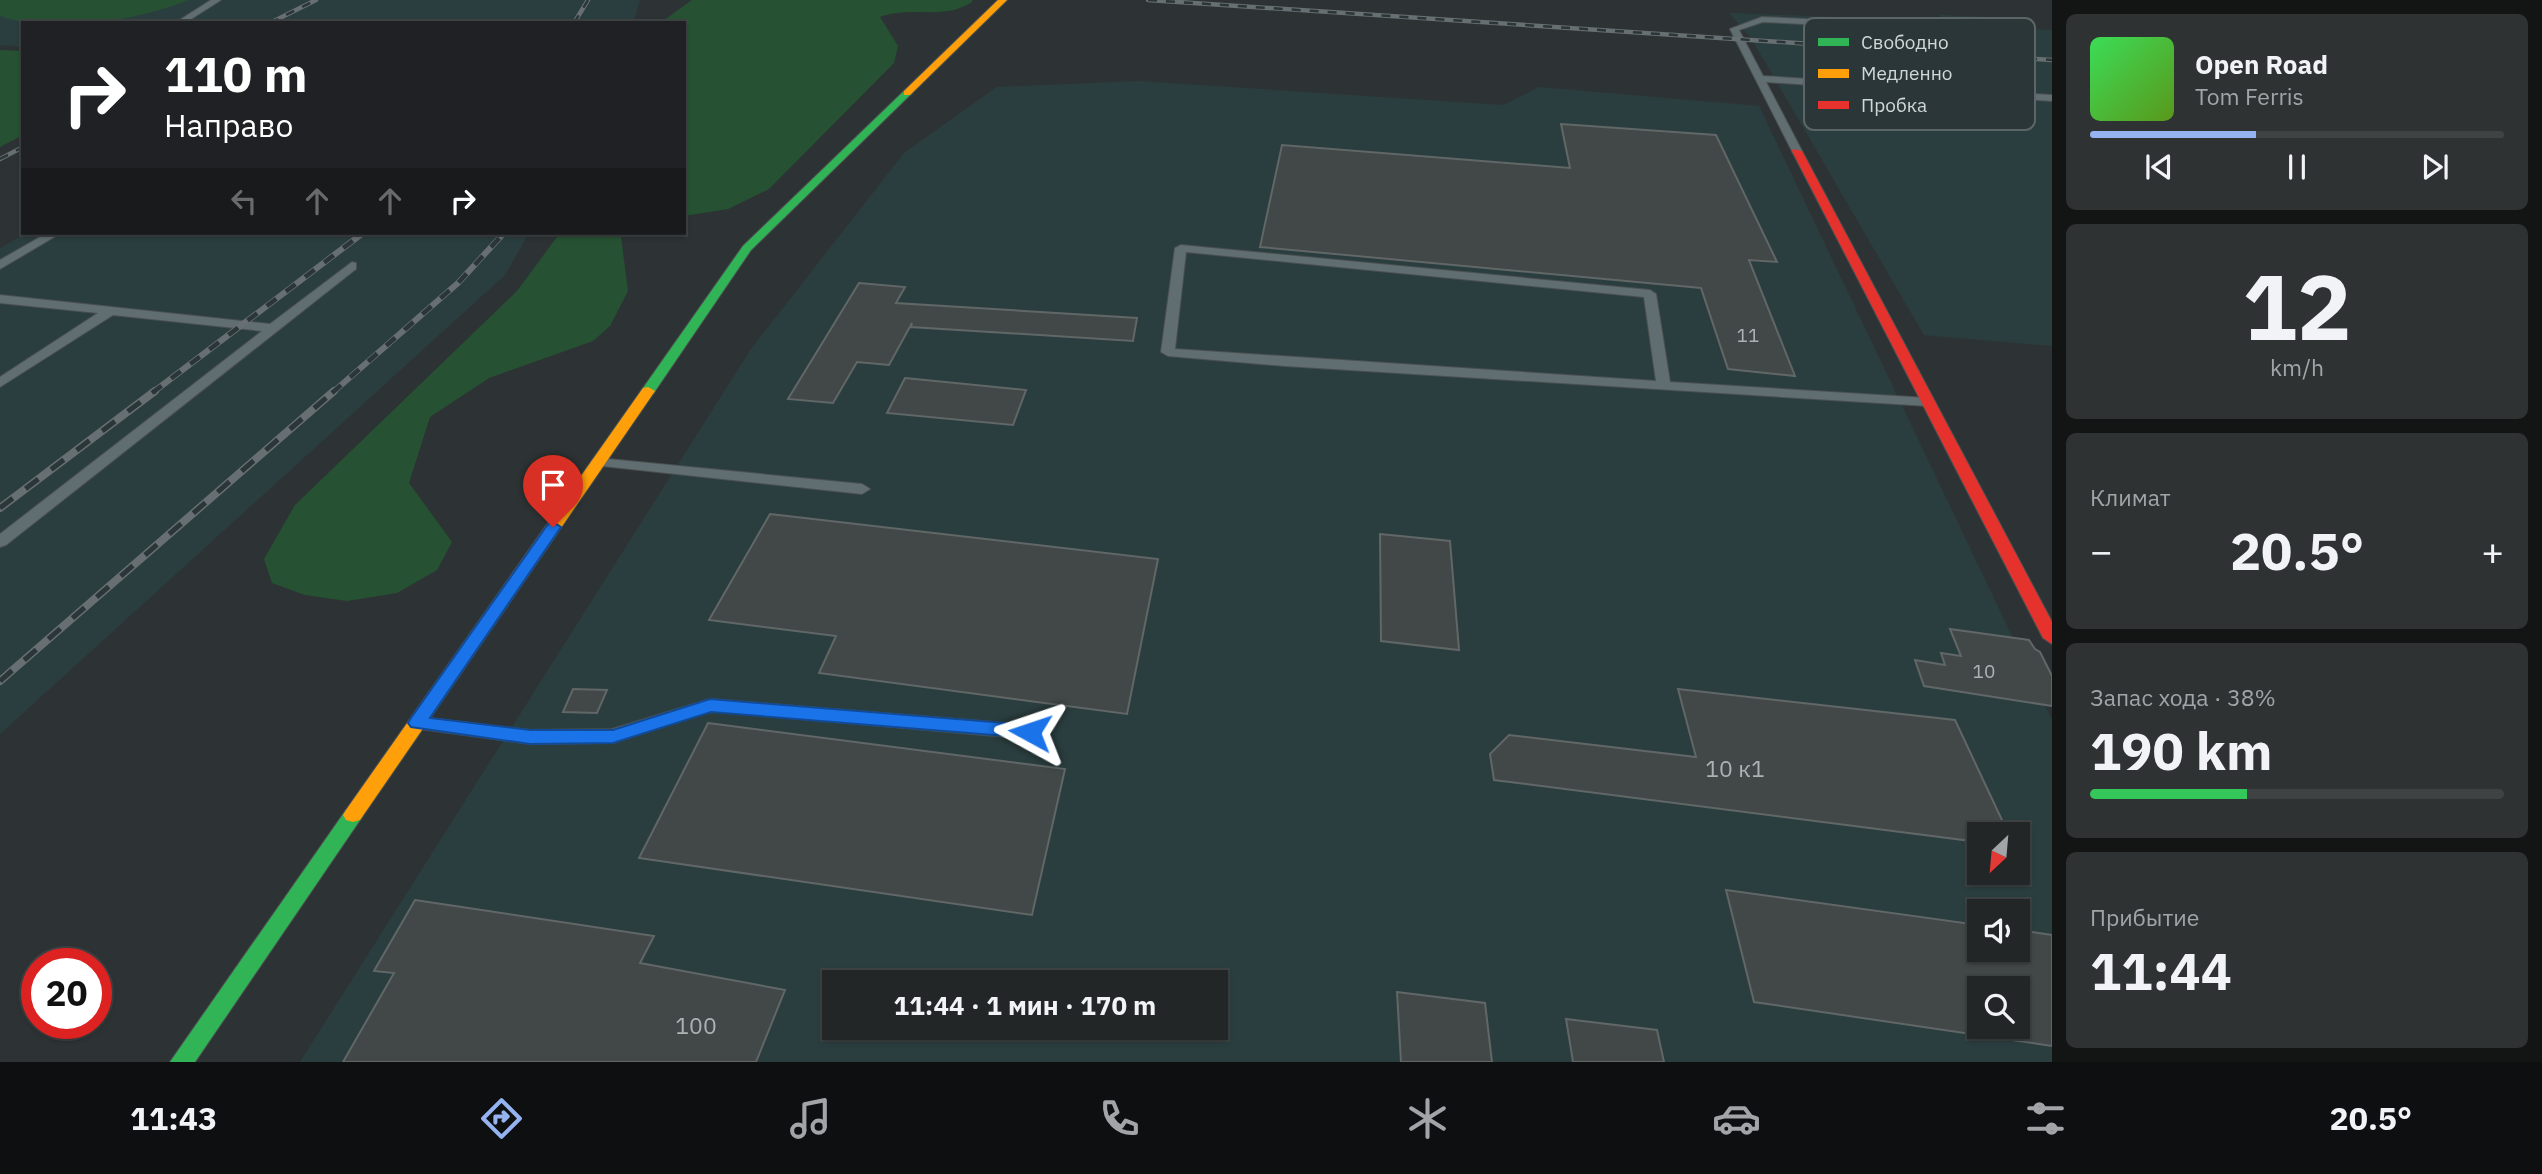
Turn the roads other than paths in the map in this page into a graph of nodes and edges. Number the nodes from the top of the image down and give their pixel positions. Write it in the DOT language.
graph roads {
  1 [pos="217,0"];
  2 [pos="1003,0"];
  3 [pos="182,21"];
  4 [pos="1804,21"];
  5 [pos="1760,79"];
  6 [pos="1804,82"];
  7 [pos="1797,152"];
  8 [pos="52,235"];
  9 [pos="0,265"];
  10 [pos="352,267"];
  11 [pos="0,299"];
  12 [pos="110,311"];
  13 [pos="273,328"];
  14 [pos="0,383"];
  15 [pos="1664,386"];
  16 [pos="1928,402"];
  17 [pos="598,462"];
  18 [pos="862,489"];
  19 [pos="0,542"];
  20 [pos="2052,638"];
  21 [pos="417,723"];
  22 [pos="1030,732"];
  23 [pos="182,1062"];
  1 -- 3 [label="lane"];
  2 -- 17 [label="street"];
  4 -- 5 [label="lane"];
  5 -- 6 [label="lane"];
  5 -- 7 [label="lane"];
  7 -- 16 [label="street"];
  8 -- 9 [label="lane"];
  10 -- 13 [label="lane"];
  11 -- 12 [label="lane"];
  12 -- 13 [label="lane"];
  12 -- 14 [label="lane"];
  13 -- 19 [label="lane"];
  15 -- 15 [label="lane"];
  15 -- 16 [label="lane"];
  16 -- 20 [label="street"];
  17 -- 18 [label="lane"];
  17 -- 21 [label="street"];
  21 -- 22 [label="lane"];
  21 -- 23 [label="street"];
}
